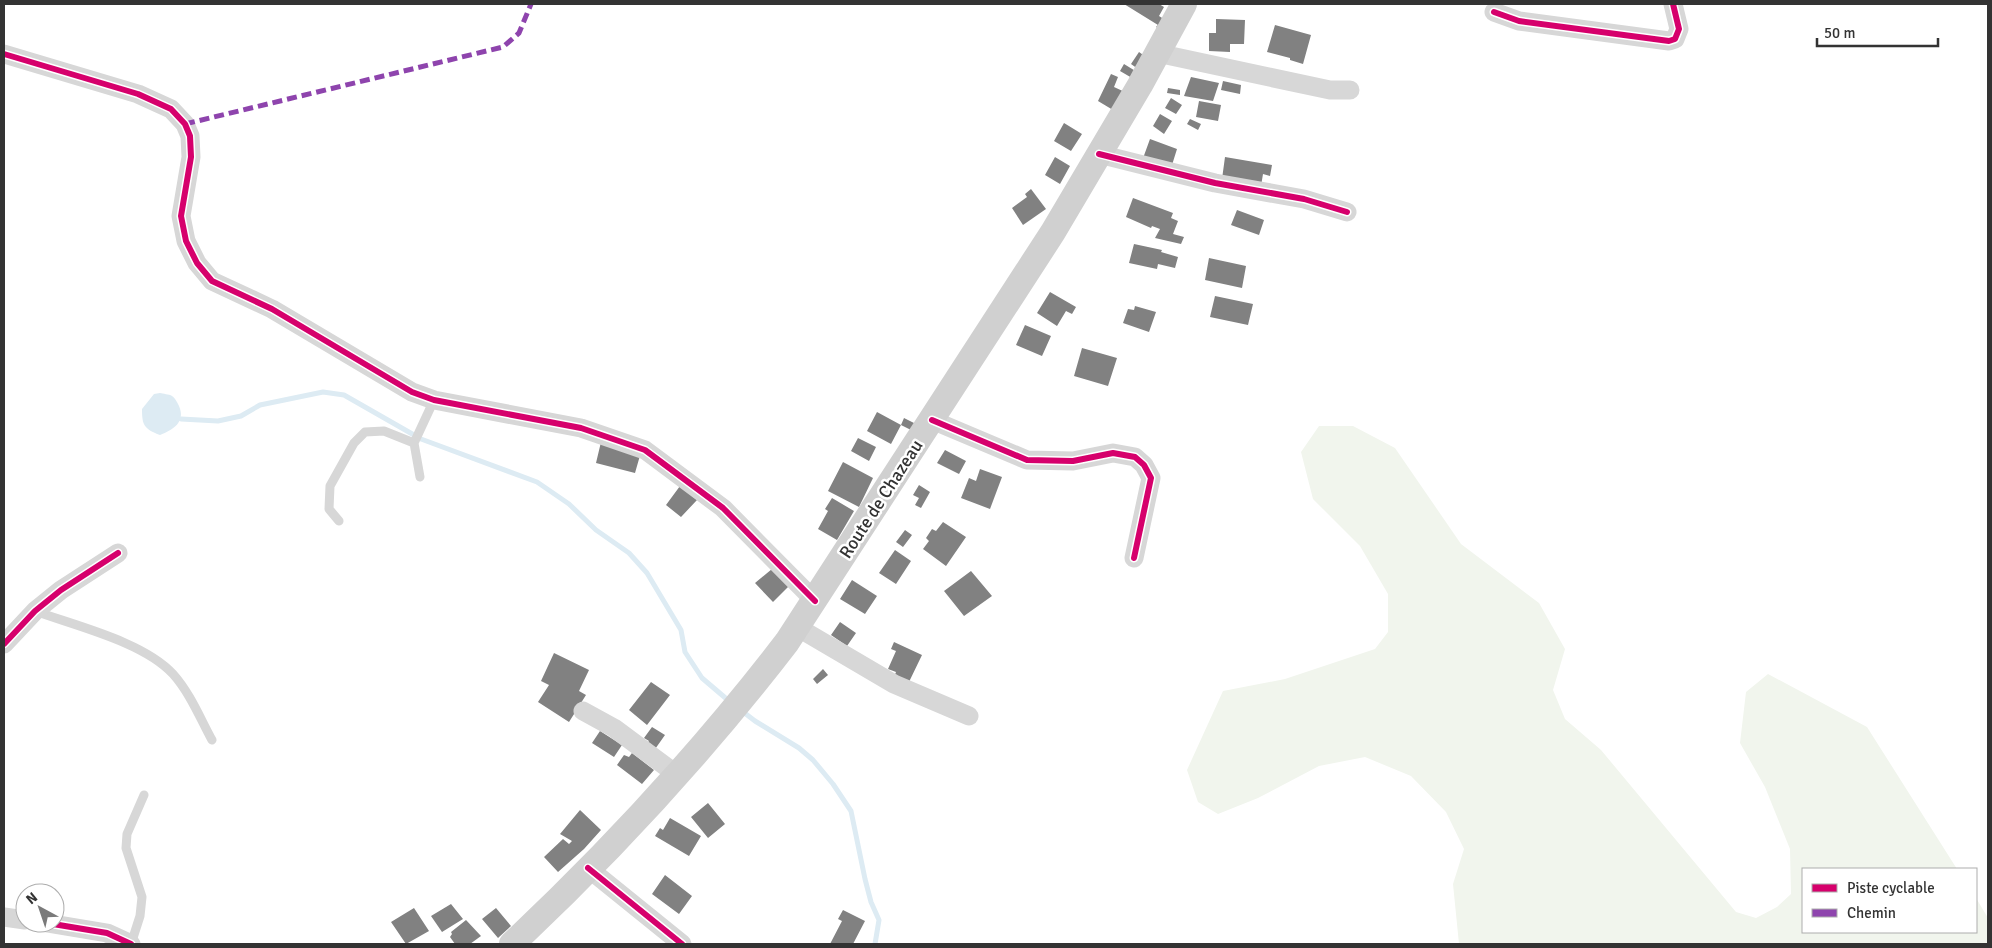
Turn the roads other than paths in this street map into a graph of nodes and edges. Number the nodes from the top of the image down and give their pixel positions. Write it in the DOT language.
graph roads {
  1 [pos="1184,4"];
  2 [pos="1674,4"];
  3 [pos="1494,12"];
  4 [pos="1158,53"];
  5 [pos="4,54"];
  6 [pos="1350,90"];
  7 [pos="1099,154"];
  8 [pos="1347,212"];
  9 [pos="434,400"];
  10 [pos="932,420"];
  11 [pos="414,442"];
  12 [pos="420,477"];
  13 [pos="339,521"];
  14 [pos="118,553"];
  15 [pos="1134,558"];
  16 [pos="815,601"];
  17 [pos="35,611"];
  18 [pos="797,627"];
  19 [pos="4,644"];
  20 [pos="583,710"];
  21 [pos="969,716"];
  22 [pos="212,740"];
  23 [pos="676,774"];
  24 [pos="144,795"];
  25 [pos="588,868"];
  26 [pos="65,928"];
  27 [pos="103,938"];
  28 [pos="131,944"];
  29 [pos="512,944"];
  30 [pos="682,944"];
  1 -- 4 [label="main road, Route de Chazeau"];
  2 -- 3 [label="street"];
  4 -- 6 [label="street"];
  4 -- 7 [label="main road, Route de Chazeau"];
  5 -- 9 [label="street"];
  7 -- 8 [label="street"];
  7 -- 10 [label="main road, Route de Chazeau"];
  9 -- 11 [label="lane"];
  9 -- 16 [label="street"];
  10 -- 15 [label="street"];
  10 -- 16 [label="main road, Route de Chazeau"];
  11 -- 12 [label="lane"];
  11 -- 13 [label="lane"];
  14 -- 17 [label="street"];
  16 -- 18 [label="main road, Route de Chazeau"];
  17 -- 19 [label="street"];
  17 -- 22 [label="lane"];
  18 -- 21 [label="street"];
  18 -- 23 [label="main road, Route de Chazeau"];
  20 -- 23 [label="street"];
  23 -- 25 [label="main road, Route de Chazeau"];
  24 -- 28 [label="lane"];
  25 -- 29 [label="main road, Route de Chazeau"];
  25 -- 30 [label="street"];
  26 -- 27 [label="street"];
  27 -- 28 [label="street"];
}
